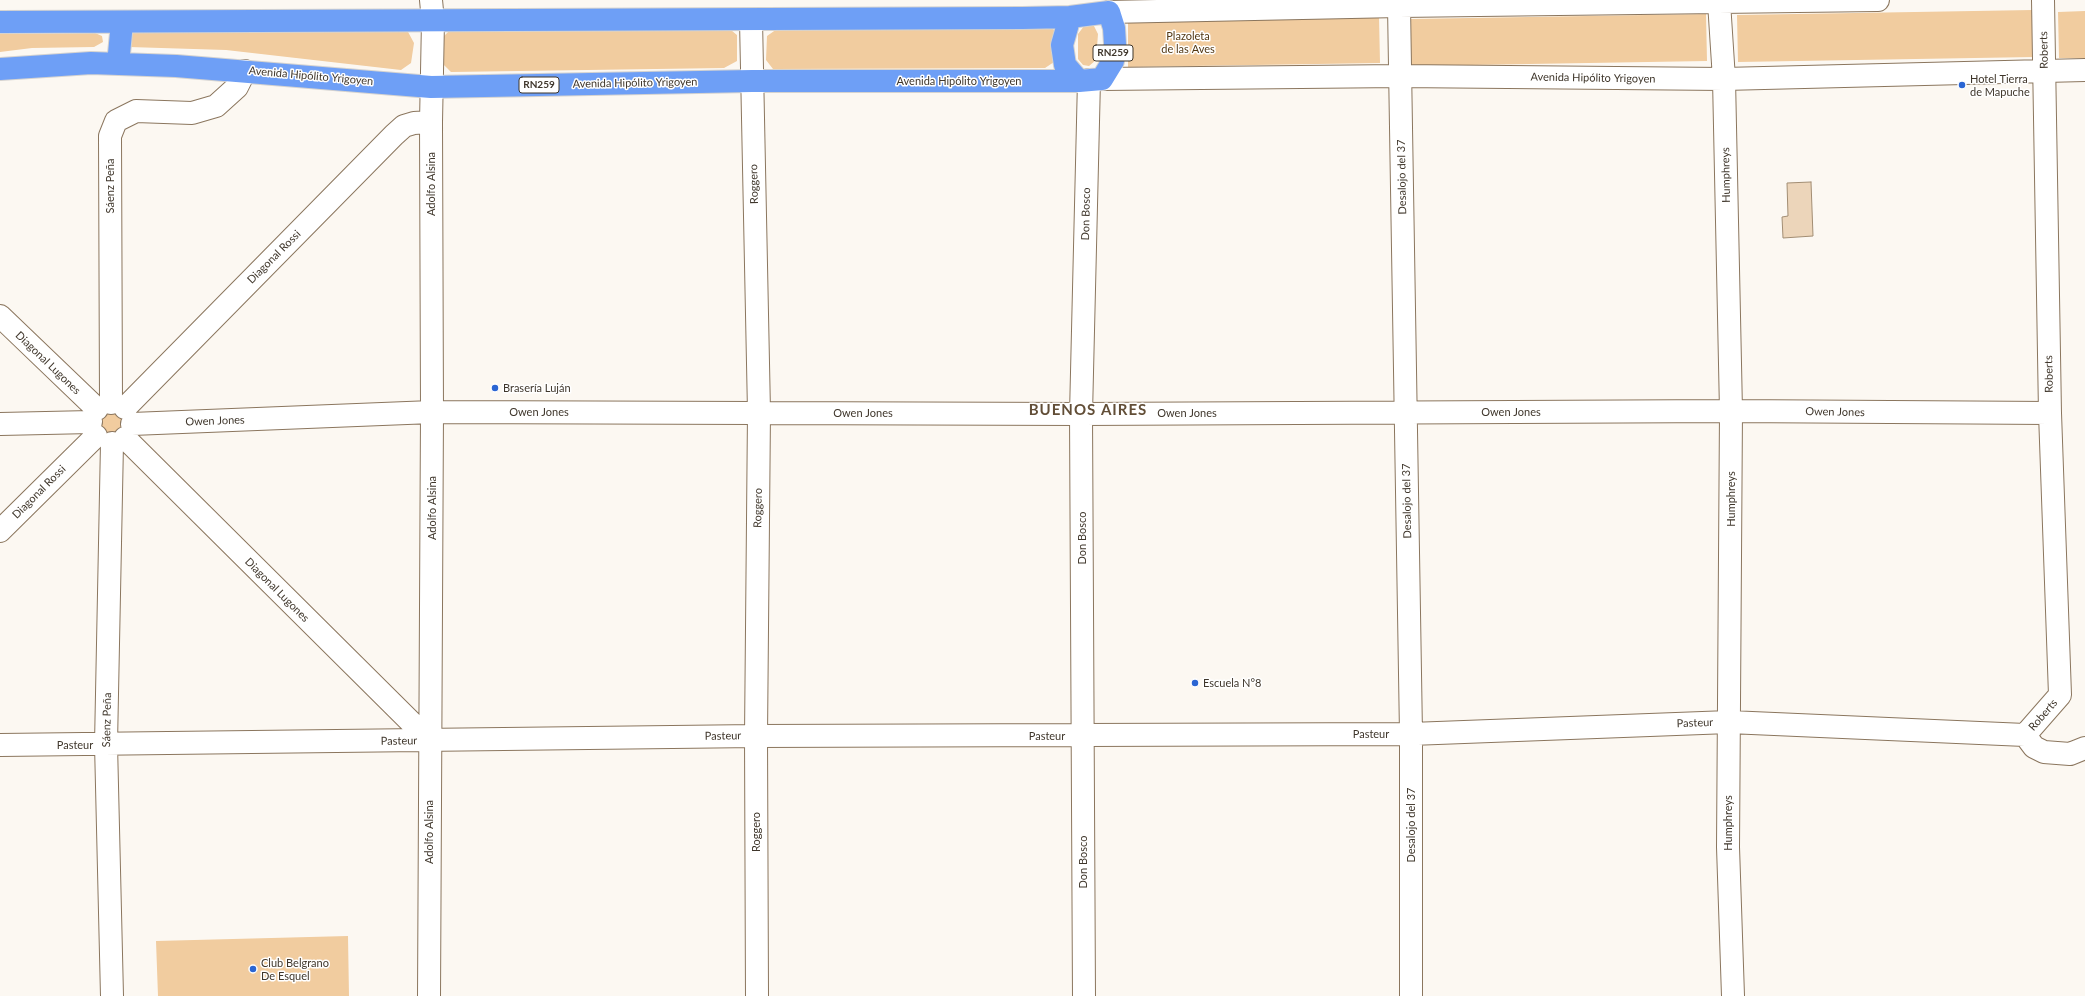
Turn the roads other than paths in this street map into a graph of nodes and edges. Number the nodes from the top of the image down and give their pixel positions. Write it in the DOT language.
graph roads {
  1 [pos="1878,0"];
  2 [pos="2043,0"];
  3 [pos="1719,2"];
  4 [pos="1399,6"];
  5 [pos="1107,8"];
  6 [pos="432,10"];
  7 [pos="1072,11"];
  8 [pos="751,20"];
  9 [pos="0,22"];
  10 [pos="122,23"];
  11 [pos="118,64"];
  12 [pos="0,69"];
  13 [pos="2045,69"];
  14 [pos="2085,70"];
  15 [pos="245,71"];
  16 [pos="1400,76"];
  17 [pos="1724,79"];
  18 [pos="1090,80"];
  19 [pos="752,81"];
  20 [pos="431,87"];
  21 [pos="431,122"];
  22 [pos="0,316"];
  23 [pos="1731,411"];
  24 [pos="432,412"];
  25 [pos="759,412"];
  26 [pos="1406,412"];
  27 [pos="1081,414"];
  28 [pos="2050,414"];
  29 [pos="111,423"];
  30 [pos="0,424"];
  31 [pos="0,531"];
  32 [pos="1729,722"];
  33 [pos="1411,734"];
  34 [pos="2025,735"];
  35 [pos="756,736"];
  36 [pos="1083,736"];
  37 [pos="430,741"];
  38 [pos="106,744"];
  39 [pos="0,745"];
  40 [pos="2085,748"];
  41 [pos="112,996"];
  42 [pos="429,996"];
  43 [pos="757,996"];
  44 [pos="1084,996"];
  45 [pos="1411,996"];
  46 [pos="1733,996"];
  1 -- 3 [label="street"];
  2 -- 13 [label="street, Roberts"];
  3 -- 4 [label="street"];
  3 -- 17 [label="street, Humphreys"];
  4 -- 5 [label="street"];
  4 -- 16 [label="street, Desalojo del 37"];
  5 -- 7 [label="highway"];
  5 -- 18 [label="highway, RN259"];
  6 -- 8 [label="highway"];
  6 -- 10 [label="highway"];
  6 -- 20 [label="street, Adolfo Alsina"];
  7 -- 8 [label="highway"];
  7 -- 18 [label="highway"];
  8 -- 19 [label="street, Roggero"];
  9 -- 10 [label="highway"];
  10 -- 11 [label="highway"];
  11 -- 12 [label="highway, Avenida Hipólito Yrigoyen / RN259"];
  11 -- 15 [label="highway, Avenida Hipólito Yrigoyen / RN259"];
  13 -- 14 [label="street, Avenida Hipólito Yrigoyen"];
  13 -- 17 [label="street, Avenida Hipólito Yrigoyen"];
  13 -- 28 [label="street, Roberts"];
  15 -- 20 [label="highway, Avenida Hipólito Yrigoyen / RN259"];
  15 -- 29 [label="street, Sáenz Peña"];
  16 -- 17 [label="street, Avenida Hipólito Yrigoyen"];
  16 -- 18 [label="street, Avenida Hipólito Yrigoyen"];
  16 -- 26 [label="street, Desalojo del 37"];
  17 -- 23 [label="street, Humphreys"];
  18 -- 19 [label="highway, Avenida Hipólito Yrigoyen / RN259"];
  18 -- 27 [label="street, Don Bosco"];
  19 -- 20 [label="highway, Avenida Hipólito Yrigoyen / RN259"];
  19 -- 25 [label="street, Roggero"];
  20 -- 21 [label="street, Adolfo Alsina"];
  21 -- 24 [label="street, Adolfo Alsina"];
  21 -- 29 [label="street, Diagonal Rossi"];
  22 -- 29 [label="street, Diagonal Lugones"];
  23 -- 26 [label="street, Owen Jones"];
  23 -- 28 [label="street, Owen Jones"];
  23 -- 32 [label="street, Humphreys"];
  24 -- 25 [label="street, Owen Jones"];
  24 -- 29 [label="street, Owen Jones"];
  24 -- 37 [label="street, Adolfo Alsina"];
  25 -- 27 [label="street, Owen Jones"];
  25 -- 35 [label="street, Roggero"];
  26 -- 27 [label="street, Owen Jones"];
  26 -- 33 [label="street, Desalojo del 37"];
  27 -- 36 [label="street, Don Bosco"];
  28 -- 34 [label="street, Roberts"];
  29 -- 30 [label="street, Owen Jones"];
  29 -- 31 [label="street, Diagonal Rossi"];
  29 -- 37 [label="street, Diagonal Lugones"];
  29 -- 38 [label="street, Sáenz Peña"];
  32 -- 33 [label="street, Pasteur"];
  32 -- 34 [label="street, Pasteur"];
  32 -- 46 [label="street, Humphreys"];
  33 -- 36 [label="street, Pasteur"];
  33 -- 45 [label="street, Desalojo del 37"];
  34 -- 40 [label="street"];
  35 -- 36 [label="street, Pasteur"];
  35 -- 37 [label="street, Pasteur"];
  35 -- 43 [label="street, Roggero"];
  36 -- 44 [label="street, Don Bosco"];
  37 -- 38 [label="street, Pasteur"];
  37 -- 42 [label="street, Adolfo Alsina"];
  38 -- 39 [label="street, Pasteur"];
  38 -- 41 [label="street, Sáenz Peña"];
}
